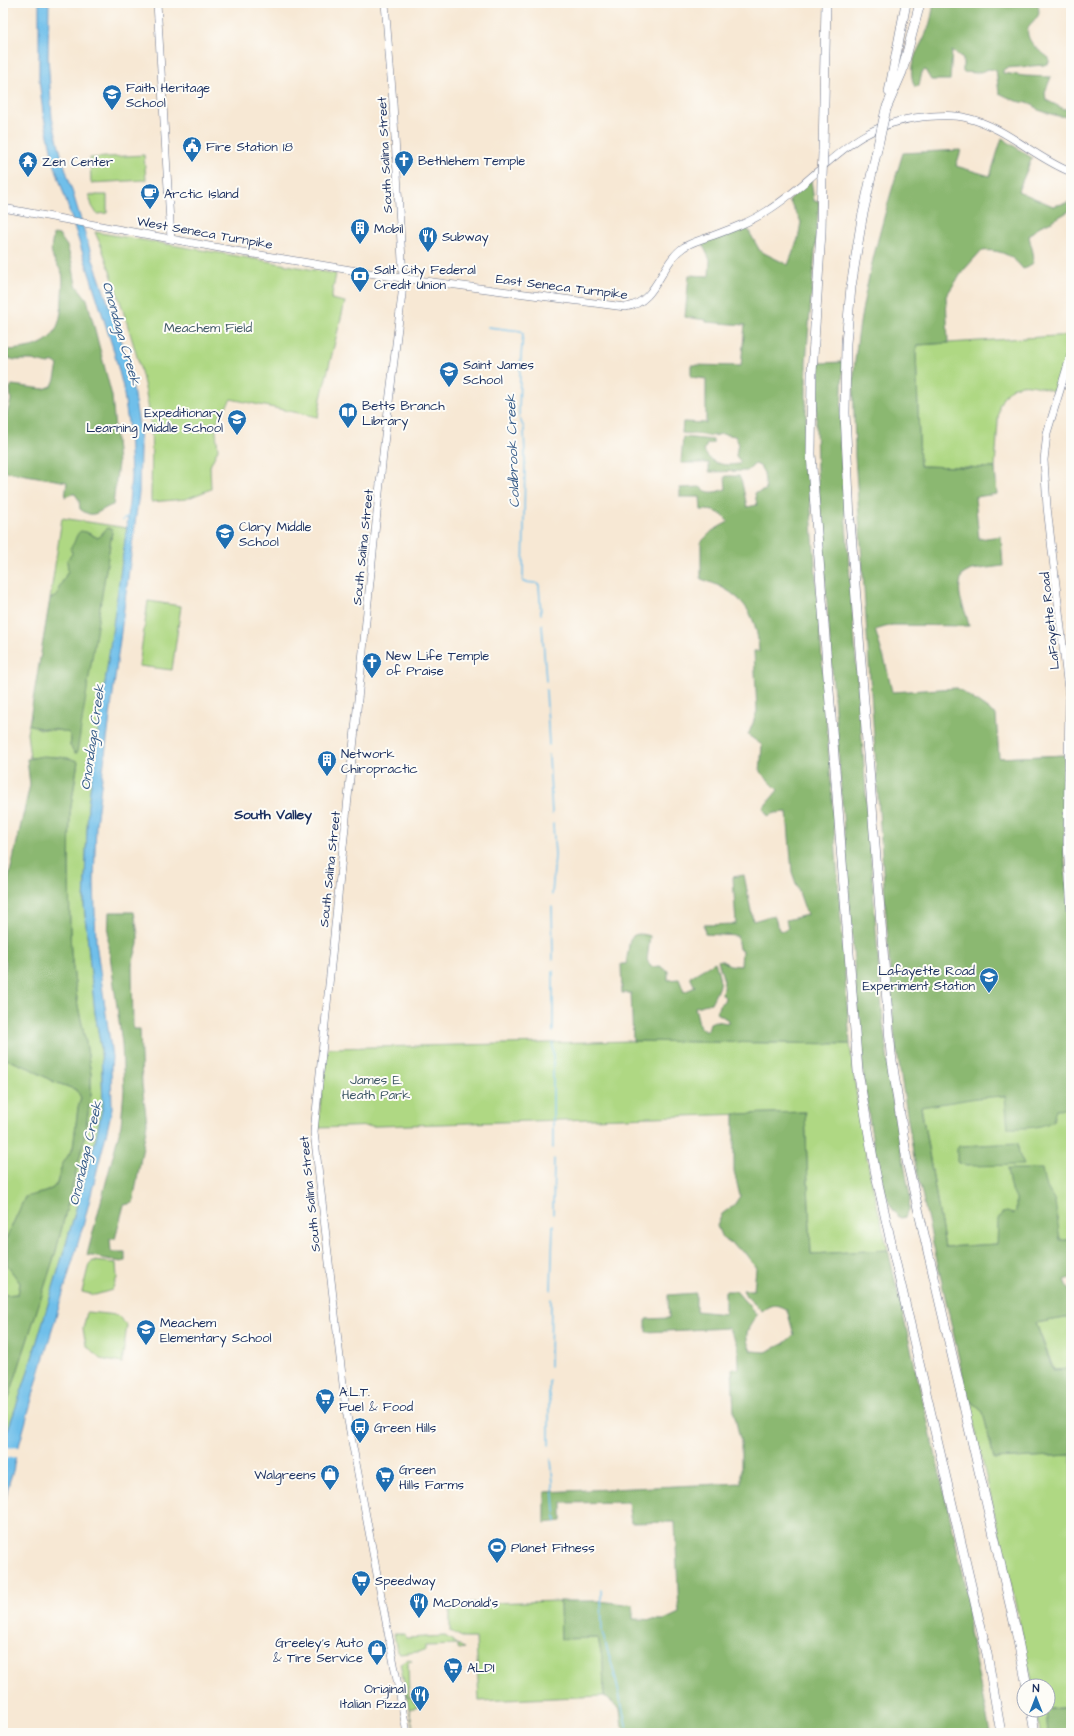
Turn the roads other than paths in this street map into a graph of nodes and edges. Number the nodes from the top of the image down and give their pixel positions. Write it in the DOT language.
graph roads {
  1 [pos="156,3"];
  2 [pos="385,3"];
  3 [pos="826,3"];
  4 [pos="906,3"];
  5 [pos="920,3"];
  6 [pos="886,109"];
  7 [pos="1071,172"];
  8 [pos="3,208"];
  9 [pos="171,238"];
  10 [pos="402,278"];
  11 [pos="1071,354"];
  12 [pos="1071,914"];
  13 [pos="1025,1678"];
  14 [pos="1032,1718"];
  15 [pos="407,1733"];
  16 [pos="1001,1733"];
  17 [pos="1035,1733"];
  1 -- 9 [label="main road"];
  2 -- 10 [label="main road, South Salina Street"];
  3 -- 16 [label="highway, bridge"];
  4 -- 6 [label="highway"];
  5 -- 6 [label="highway"];
  6 -- 13 [label="highway, bridge"];
  7 -- 10 [label="main road, East Seneca Turnpike"];
  8 -- 9 [label="main road, West Seneca Turnpike"];
  9 -- 10 [label="main road, West Seneca Turnpike"];
  10 -- 15 [label="main road, South Salina Street"];
  11 -- 12 [label="main road, LaFayette Road"];
  14 -- 17 [label="highway"];
}
